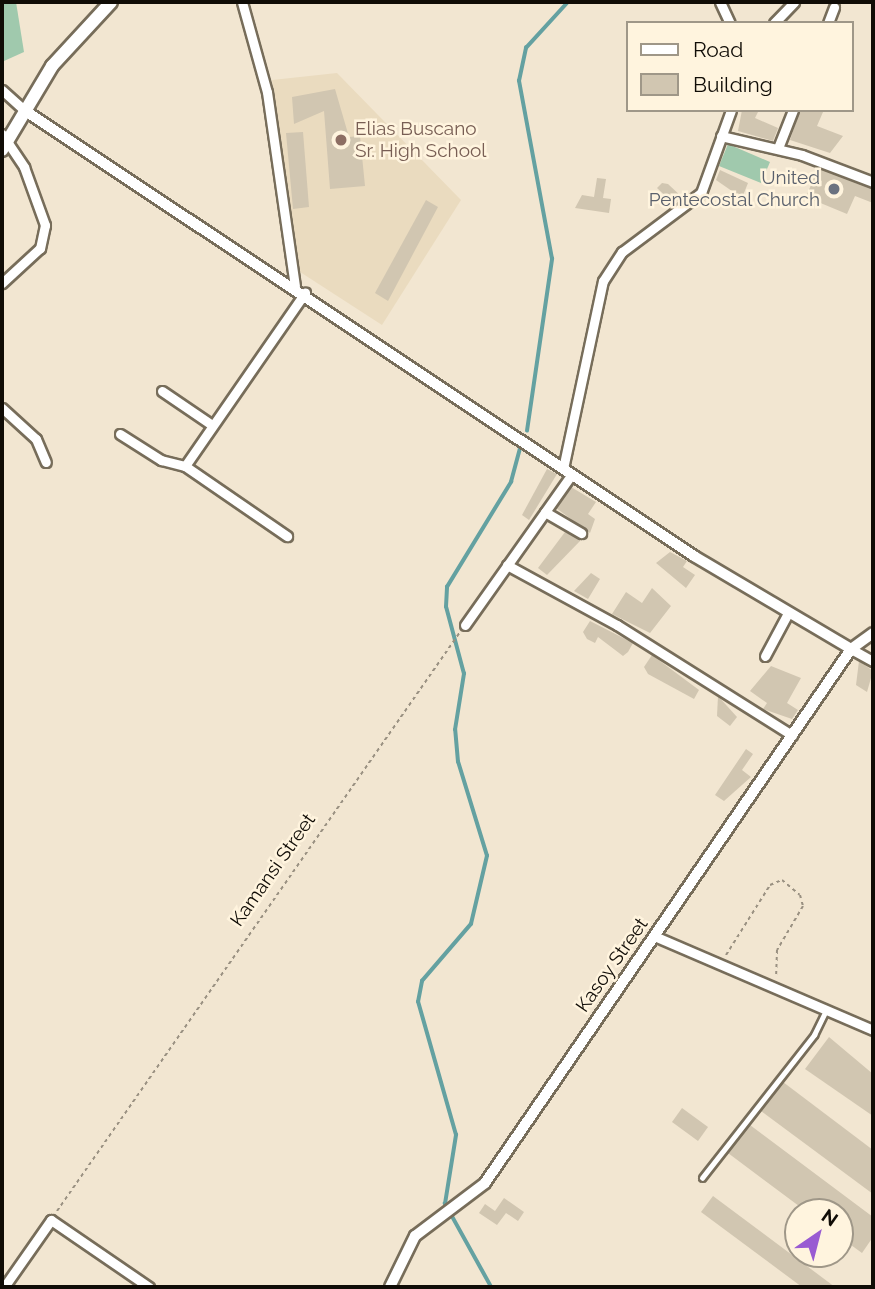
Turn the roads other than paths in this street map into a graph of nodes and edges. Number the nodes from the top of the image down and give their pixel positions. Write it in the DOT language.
graph roads {
  1 [pos="111,2"];
  2 [pos="242,2"];
  3 [pos="720,2"];
  4 [pos="794,2"];
  5 [pos="834,7"];
  6 [pos="729,21"];
  7 [pos="776,21"];
  8 [pos="829,21"];
  9 [pos="2,90"];
  10 [pos="24,110"];
  11 [pos="730,112"];
  12 [pos="792,112"];
  13 [pos="721,135"];
  14 [pos="4,142"];
  15 [pos="778,148"];
  16 [pos="873,182"];
  17 [pos="2,283"];
  18 [pos="295,286"];
  19 [pos="305,293"];
  20 [pos="162,391"];
  21 [pos="2,408"];
  22 [pos="212,425"];
  23 [pos="120,434"];
  24 [pos="46,462"];
  25 [pos="564,464"];
  26 [pos="185,466"];
  27 [pos="572,474"];
  28 [pos="545,512"];
  29 [pos="581,533"];
  30 [pos="287,536"];
  31 [pos="507,565"];
  32 [pos="788,613"];
  33 [pos="465,625"];
  34 [pos="873,633"];
  35 [pos="851,649"];
  36 [pos="765,656"];
  37 [pos="873,661"];
  38 [pos="792,735"];
  39 [pos="654,936"];
  40 [pos="826,1009"];
  41 [pos="873,1030"];
  42 [pos="702,1178"];
  43 [pos="4,1287"];
  44 [pos="149,1287"];
  45 [pos="390,1287"];
  1 -- 10 [label="main road"];
  2 -- 18 [label="street"];
  3 -- 6 [label="street"];
  4 -- 7 [label="street"];
  5 -- 8 [label="street"];
  9 -- 10 [label="street"];
  10 -- 14 [label="main road"];
  10 -- 18 [label="street"];
  11 -- 13 [label="street"];
  12 -- 15 [label="street"];
  13 -- 15 [label="street"];
  13 -- 25 [label="street"];
  14 -- 17 [label="street"];
  15 -- 16 [label="street"];
  18 -- 19 [label="street"];
  19 -- 22 [label="street"];
  19 -- 25 [label="street"];
  20 -- 22 [label="street"];
  21 -- 24 [label="street"];
  22 -- 26 [label="street"];
  23 -- 26 [label="street"];
  25 -- 27 [label="street"];
  26 -- 30 [label="street"];
  27 -- 28 [label="street"];
  27 -- 32 [label="street"];
  28 -- 29 [label="street"];
  28 -- 31 [label="street"];
  31 -- 33 [label="street"];
  31 -- 38 [label="street"];
  32 -- 35 [label="street"];
  32 -- 36 [label="street"];
  34 -- 35 [label="street, Kasoy Street"];
  35 -- 37 [label="street"];
  35 -- 38 [label="street, Kasoy Street"];
  38 -- 39 [label="street, Kasoy Street"];
  39 -- 40 [label="street"];
  39 -- 45 [label="street, Kasoy Street"];
  40 -- 41 [label="street"];
  40 -- 42 [label="lane"];
  43 -- 44 [label="street"];
}
